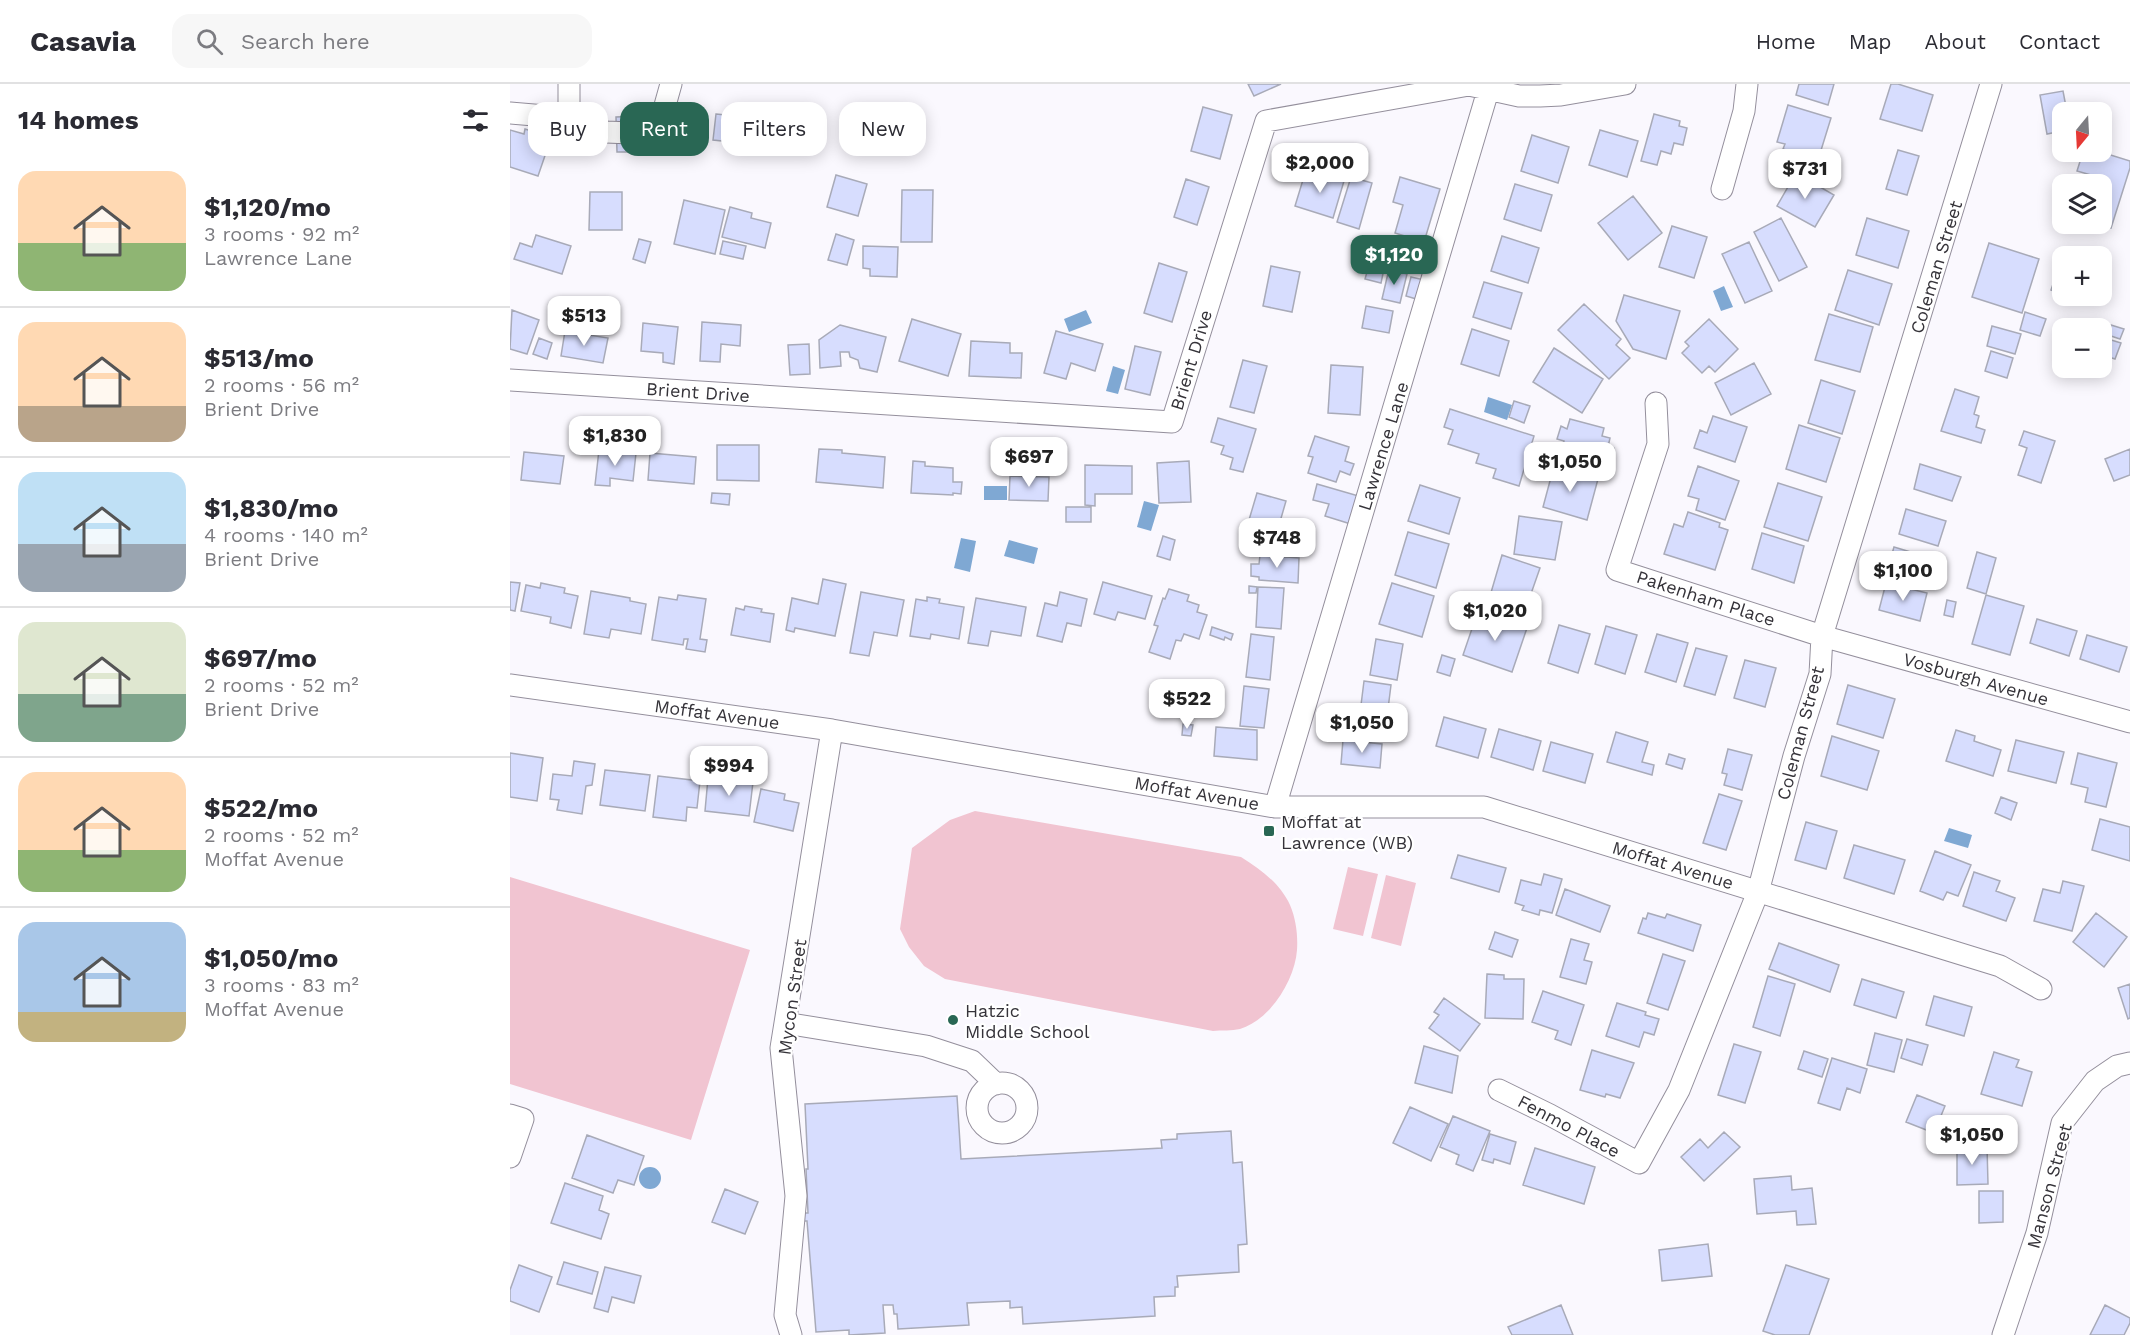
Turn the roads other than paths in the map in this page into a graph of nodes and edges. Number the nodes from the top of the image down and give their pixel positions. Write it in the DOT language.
graph roads {
  1 [pos="569,84"];
  2 [pos="671,84"];
  3 [pos="1625,84"];
  4 [pos="1747,84"];
  5 [pos="1991,84"];
  6 [pos="1490,86"];
  7 [pos="569,102"];
  8 [pos="510,113"];
  9 [pos="528,115"];
  10 [pos="608,132"];
  11 [pos="1722,189"];
  12 [pos="510,380"];
  13 [pos="1656,403"];
  14 [pos="1822,636"];
  15 [pos="510,685"];
  16 [pos="2130,722"];
  17 [pos="832,730"];
  18 [pos="1275,807"];
  19 [pos="1758,891"];
  20 [pos="2040,989"];
  21 [pos="786,1023"];
  22 [pos="2130,1063"];
  23 [pos="996,1084"];
  24 [pos="1499,1090"];
  25 [pos="510,1115"];
  26 [pos="510,1157"];
  27 [pos="1639,1163"];
  28 [pos="791,1335"];
  29 [pos="2002,1335"];
  1 -- 7 [label="street"];
  2 -- 10 [label="street"];
  3 -- 6 [label="street"];
  4 -- 11 [label="street"];
  5 -- 14 [label="street, Coleman Street"];
  6 -- 12 [label="street, Brient Drive"];
  6 -- 18 [label="street, Lawrence Lane"];
  8 -- 9 [label="street"];
  13 -- 14 [label="street, Pakenham Place"];
  14 -- 16 [label="street, Vosburgh Avenue"];
  14 -- 19 [label="street, Coleman Street"];
  15 -- 17 [label="street, Moffat Avenue"];
  17 -- 18 [label="street, Moffat Avenue"];
  17 -- 21 [label="street, Mycon Street"];
  18 -- 19 [label="street, Moffat Avenue"];
  19 -- 20 [label="street, Moffat Avenue"];
  19 -- 27 [label="street, Coleman Street"];
  21 -- 23 [label="street"];
  21 -- 28 [label="street, Mycon Street"];
  22 -- 29 [label="street, Manson Street"];
  24 -- 27 [label="street, Fenmo Place"];
  25 -- 26 [label="street"];
}
